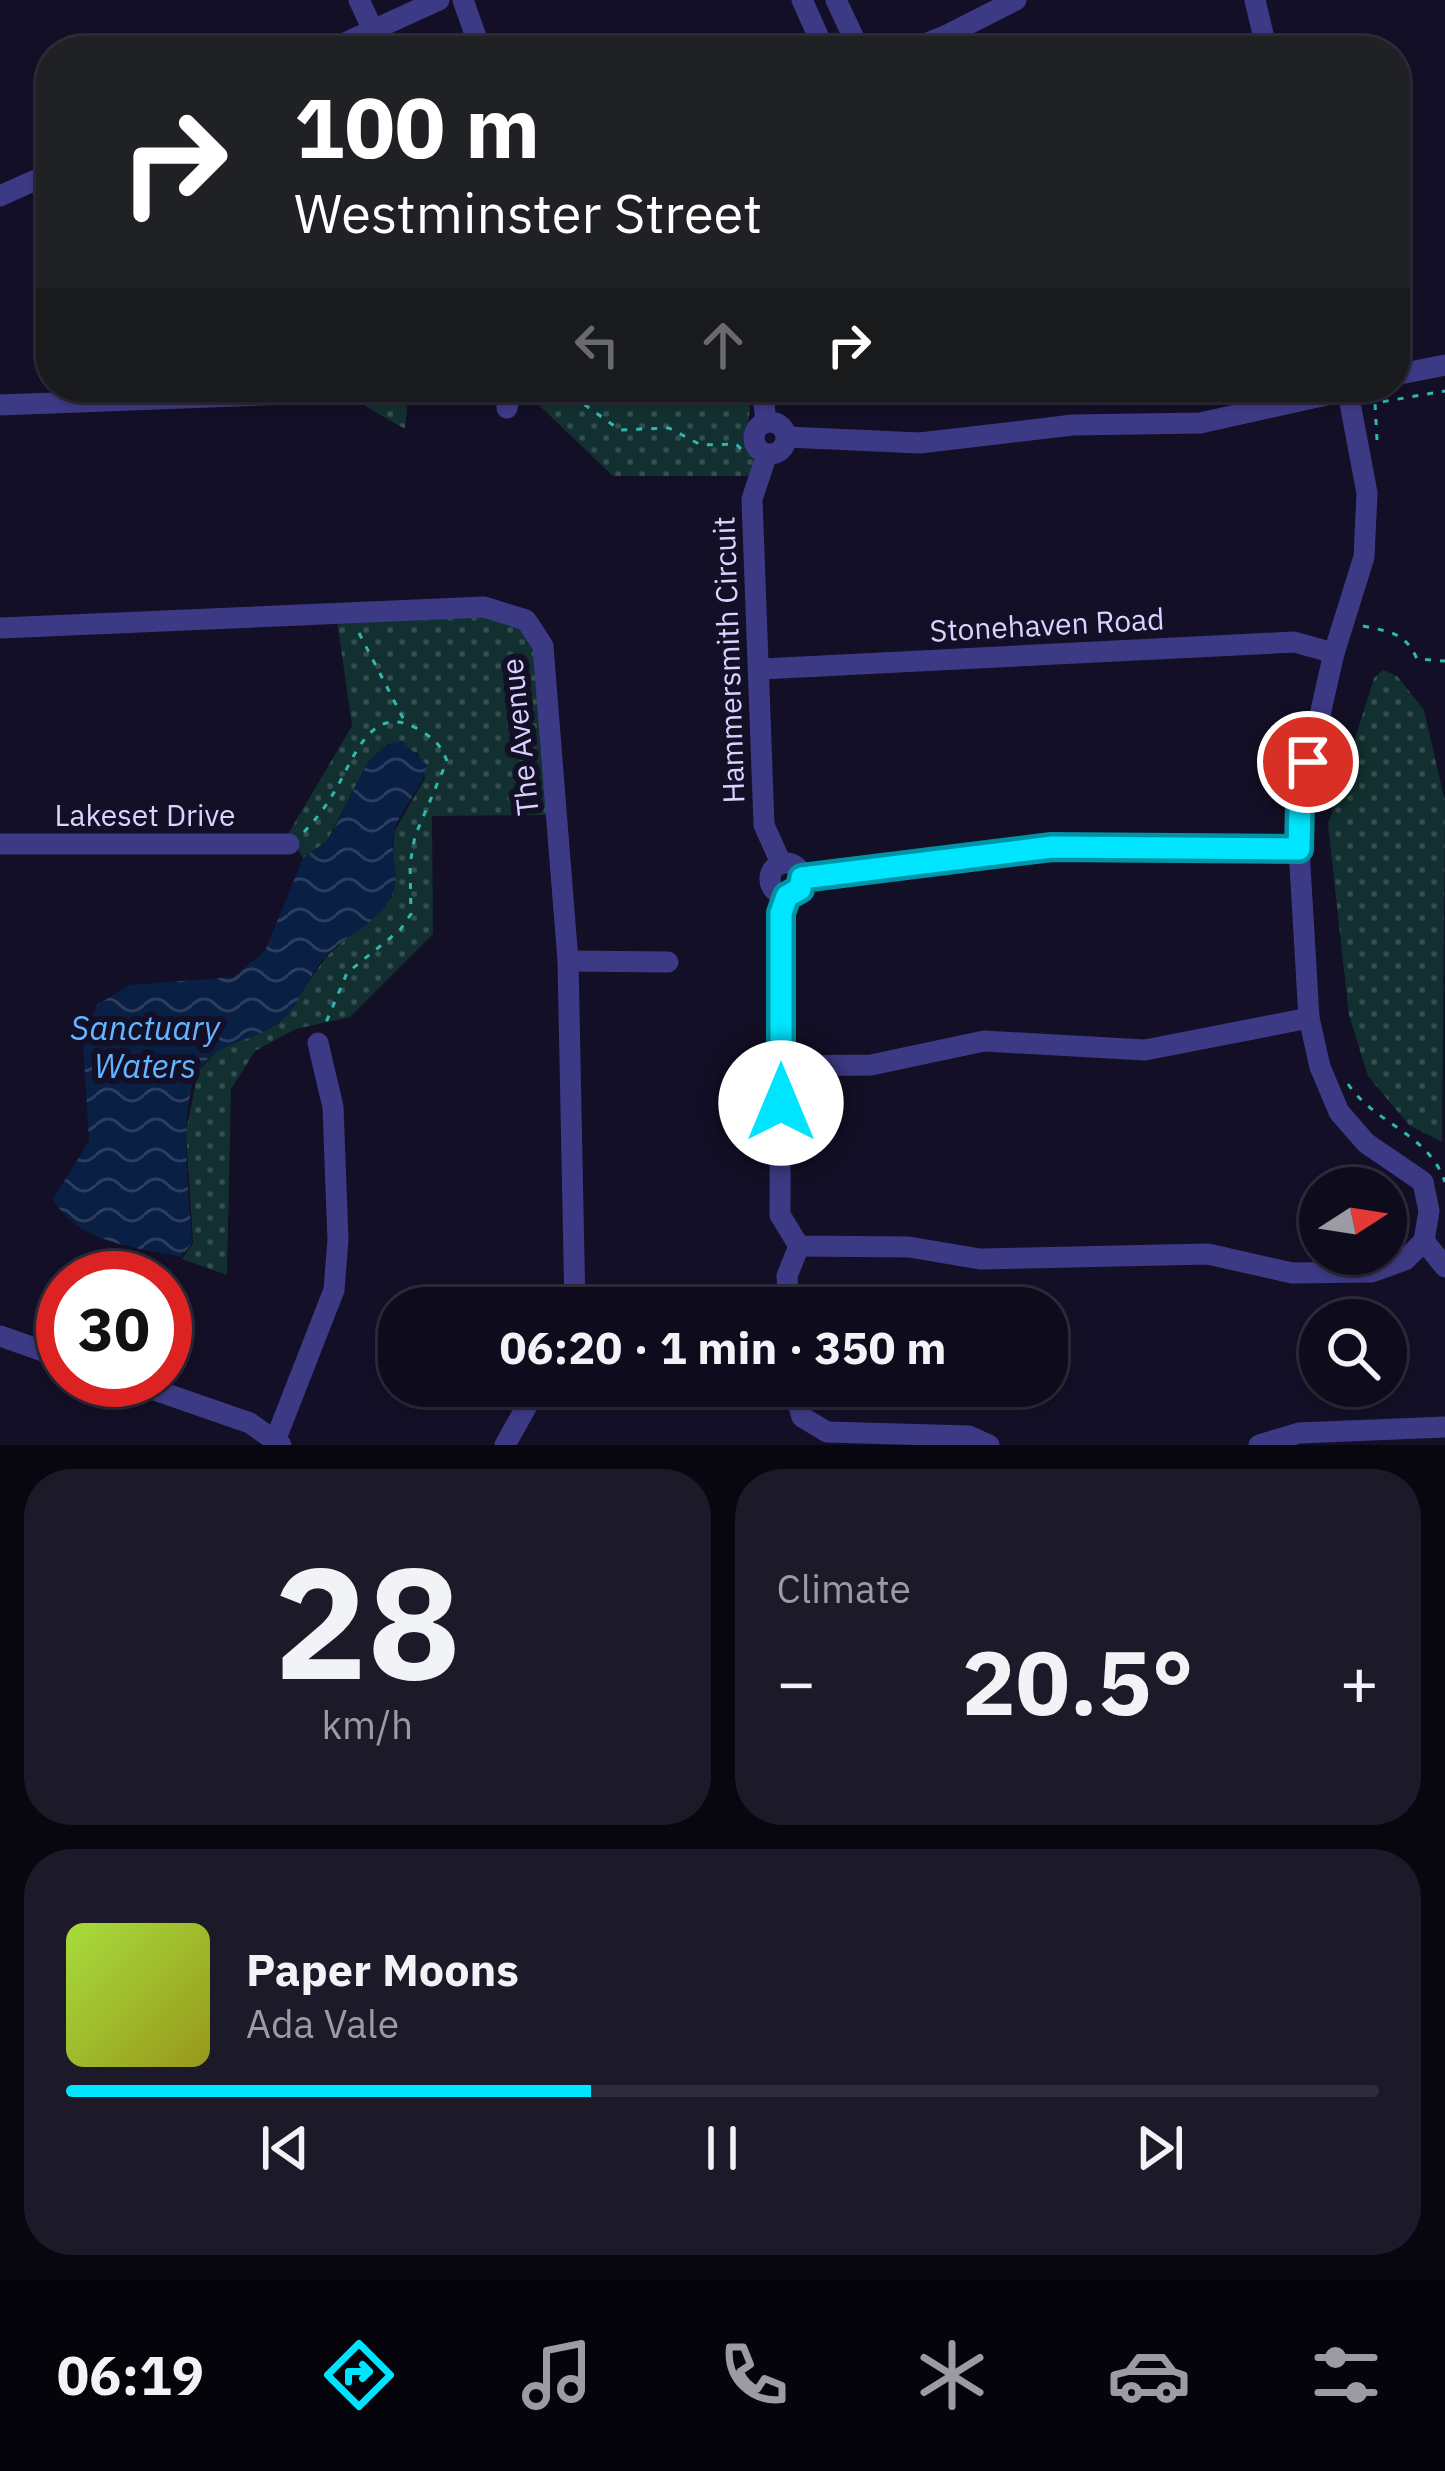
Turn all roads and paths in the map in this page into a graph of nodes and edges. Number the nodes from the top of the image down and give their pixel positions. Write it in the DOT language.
graph roads {
  1 [pos="359,0"];
  2 [pos="440,0"];
  3 [pos="463,0"];
  4 [pos="802,0"];
  5 [pos="836,0"];
  6 [pos="1016,0"];
  7 [pos="1256,0"];
  8 [pos="373,30"];
  9 [pos="360,36"];
  10 [pos="476,36"];
  11 [pos="819,36"];
  12 [pos="853,36"];
  13 [pos="962,36"];
  14 [pos="1264,36"];
  15 [pos="36,180"];
  16 [pos="0,196"];
  17 [pos="1445,365"];
  18 [pos="1410,372"];
  19 [pos="1445,391"];
  20 [pos="1410,392"];
  21 [pos="78,402"];
  22 [pos="581,402"];
  23 [pos="764,402"];
  24 [pos="1312,402"];
  25 [pos="1350,402"];
  26 [pos="0,405"];
  27 [pos="766,422"];
  28 [pos="787,437"];
  29 [pos="763,460"];
  30 [pos="348,612"];
  31 [pos="0,628"];
  32 [pos="1356,641"];
  33 [pos="1334,653"];
  34 [pos="1445,661"];
  35 [pos="761,669"];
  36 [pos="405,722"];
  37 [pos="0,844"];
  38 [pos="289,844"];
  39 [pos="1299,849"];
  40 [pos="781,863"];
  41 [pos="802,878"];
  42 [pos="787,896"];
  43 [pos="568,961"];
  44 [pos="668,962"];
  45 [pos="1309,1018"];
  46 [pos="318,1043"];
  47 [pos="782,1066"];
  48 [pos="1342,1074"];
  49 [pos="1445,1182"];
  50 [pos="1424,1241"];
  51 [pos="800,1246"];
  52 [pos="1445,1267"];
  53 [pos="574,1287"];
  54 [pos="788,1287"];
  55 [pos="0,1336"];
  56 [pos="36,1349"];
  57 [pos="192,1403"];
  58 [pos="526,1407"];
  59 [pos="799,1407"];
  60 [pos="1445,1427"];
  61 [pos="828,1438"];
  62 [pos="278,1443"];
  63 [pos="505,1445"];
  64 [pos="989,1445"];
  65 [pos="1258,1445"];
  1 -- 8 [label="street"];
  2 -- 8 [label="street"];
  3 -- 10 [label="street"];
  4 -- 11 [label="street"];
  5 -- 12 [label="street"];
  6 -- 13 [label="street"];
  7 -- 14 [label="street"];
  8 -- 9 [label="street"];
  15 -- 16 [label="street"];
  17 -- 18 [label="street"];
  19 -- 20 [label="path"];
  21 -- 26 [label="street"];
  22 -- 29 [label="path"];
  23 -- 27 [label="street, Hammersmith Circuit"];
  24 -- 28 [label="street"];
  25 -- 33 [label="street"];
  27 -- 28 [label="street"];
  27 -- 29 [label="street, Hammersmith Circuit"];
  28 -- 29 [label="street"];
  29 -- 35 [label="street, Hammersmith Circuit"];
  30 -- 31 [label="street, The Avenue"];
  30 -- 36 [label="path"];
  30 -- 43 [label="street, The Avenue"];
  32 -- 34 [label="path"];
  33 -- 35 [label="street, Stonehaven Road"];
  33 -- 39 [label="street"];
  35 -- 40 [label="street, Hammersmith Circuit"];
  36 -- 38 [label="path"];
  36 -- 46 [label="path"];
  37 -- 38 [label="street, Lakeset Drive"];
  39 -- 41 [label="street"];
  39 -- 45 [label="street"];
  40 -- 41 [label="street"];
  40 -- 42 [label="street, Hammersmith Circuit"];
  41 -- 42 [label="street"];
  42 -- 47 [label="street, Hammersmith Circuit"];
  43 -- 44 [label="street"];
  43 -- 53 [label="street, The Avenue"];
  45 -- 47 [label="street"];
  45 -- 50 [label="street"];
  46 -- 62 [label="street"];
  47 -- 51 [label="street, Hammersmith Circuit"];
  48 -- 49 [label="path"];
  50 -- 51 [label="street"];
  50 -- 52 [label="street"];
  51 -- 54 [label="street"];
  55 -- 56 [label="street"];
  57 -- 62 [label="street"];
  58 -- 63 [label="street"];
  59 -- 61 [label="street"];
  60 -- 65 [label="street"];
  61 -- 64 [label="street"];
}
